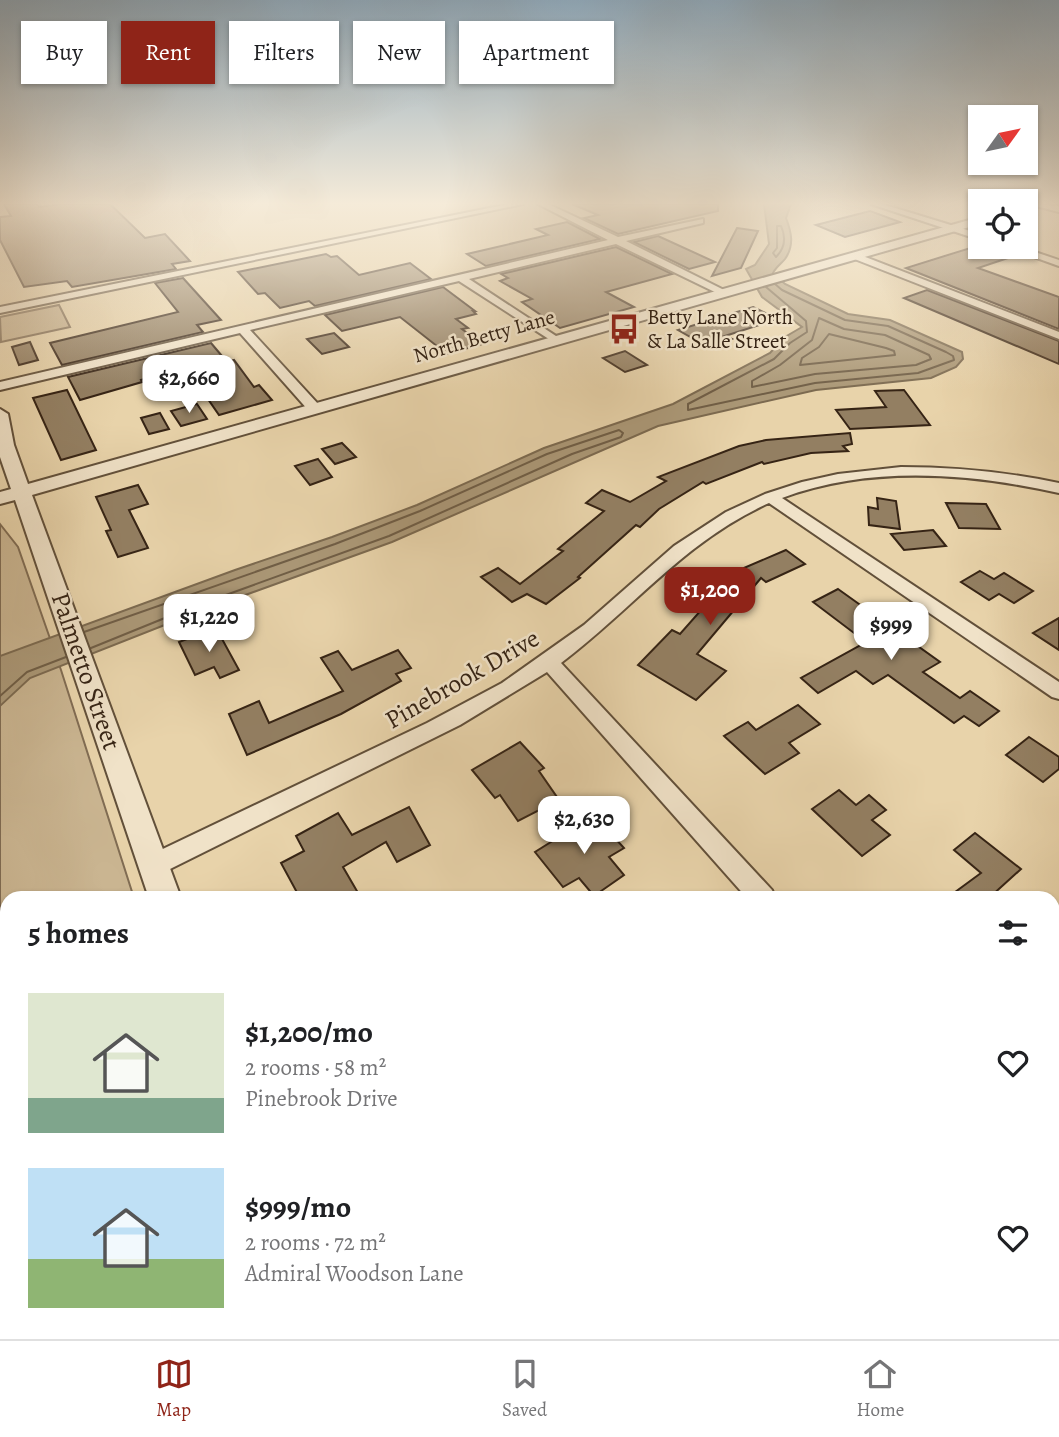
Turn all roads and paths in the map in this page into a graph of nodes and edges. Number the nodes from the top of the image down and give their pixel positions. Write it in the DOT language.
graph roads {
  1 [pos="213,266"];
  2 [pos="510,266"];
  3 [pos="671,266"];
  4 [pos="818,266"];
  5 [pos="882,266"];
  6 [pos="461,278"];
  7 [pos="726,293"];
  8 [pos="0,310"];
  9 [pos="243,329"];
  10 [pos="1059,336"];
  11 [pos="555,340"];
  12 [pos="0,386"];
  13 [pos="314,408"];
  14 [pos="0,414"];
  15 [pos="3,442"];
  16 [pos="1059,488"];
  17 [pos="22,492"];
  18 [pos="770,497"];
  19 [pos="0,498"];
  20 [pos="549,662"];
  21 [pos="1059,692"];
  22 [pos="154,864"];
  23 [pos="163,891"];
  24 [pos="757,891"];
  1 -- 8 [label="street"];
  2 -- 6 [label="street"];
  3 -- 7 [label="street"];
  4 -- 7 [label="street, North Betty Lane"];
  5 -- 10 [label="street"];
  6 -- 9 [label="street"];
  6 -- 11 [label="street"];
  7 -- 11 [label="street, North Betty Lane"];
  9 -- 12 [label="street"];
  9 -- 13 [label="street"];
  11 -- 13 [label="street, North Betty Lane"];
  13 -- 17 [label="street, North Betty Lane"];
  14 -- 15 [label="street, Palmetto Street"];
  15 -- 17 [label="street, Palmetto Street"];
  16 -- 18 [label="street, Pinebrook Drive"];
  17 -- 19 [label="street, North Betty Lane"];
  17 -- 22 [label="street, Palmetto Street"];
  18 -- 20 [label="street, Pinebrook Drive"];
  18 -- 21 [label="street"];
  20 -- 22 [label="street, Pinebrook Drive"];
  20 -- 24 [label="street"];
  22 -- 23 [label="street, Palmetto Street"];
}
